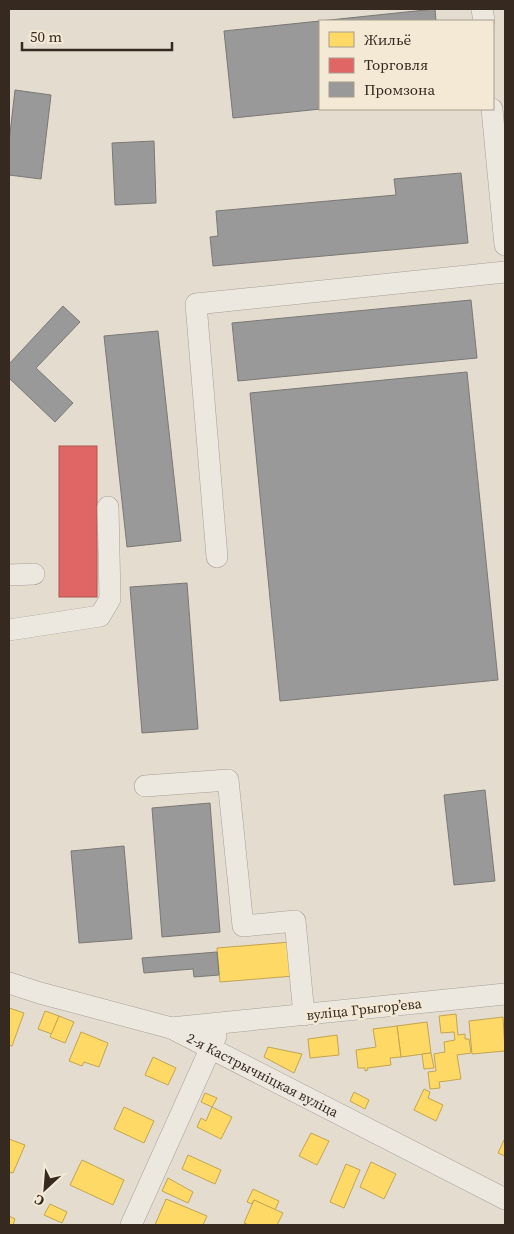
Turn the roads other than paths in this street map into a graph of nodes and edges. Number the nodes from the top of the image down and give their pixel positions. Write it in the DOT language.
graph roads {
  1 [pos="492,110"];
  2 [pos="505,245"];
  3 [pos="505,272"];
  4 [pos="108,507"];
  5 [pos="216,557"];
  6 [pos="34,574"];
  7 [pos="9,575"];
  8 [pos="9,630"];
  9 [pos="145,786"];
  10 [pos="9,982"];
  11 [pos="505,994"];
  12 [pos="304,1015"];
  13 [pos="223,1024"];
  14 [pos="171,1028"];
  15 [pos="210,1048"];
  16 [pos="503,1196"];
  17 [pos="131,1225"];
  1 -- 2 [label="street"];
  3 -- 5 [label="street"];
  4 -- 8 [label="street"];
  6 -- 7 [label="street"];
  9 -- 12 [label="street"];
  10 -- 14 [label="street, 2-я Кастрычніцкая вуліца"];
  11 -- 12 [label="street, вуліца Грыгорʼева"];
  12 -- 13 [label="street, вуліца Грыгорʼева"];
  13 -- 14 [label="street, вуліца Грыгорʼева"];
  13 -- 15 [label="street"];
  14 -- 15 [label="street, 2-я Кастрычніцкая вуліца"];
  15 -- 16 [label="street, 2-я Кастрычніцкая вуліца"];
  15 -- 17 [label="street"];
}
